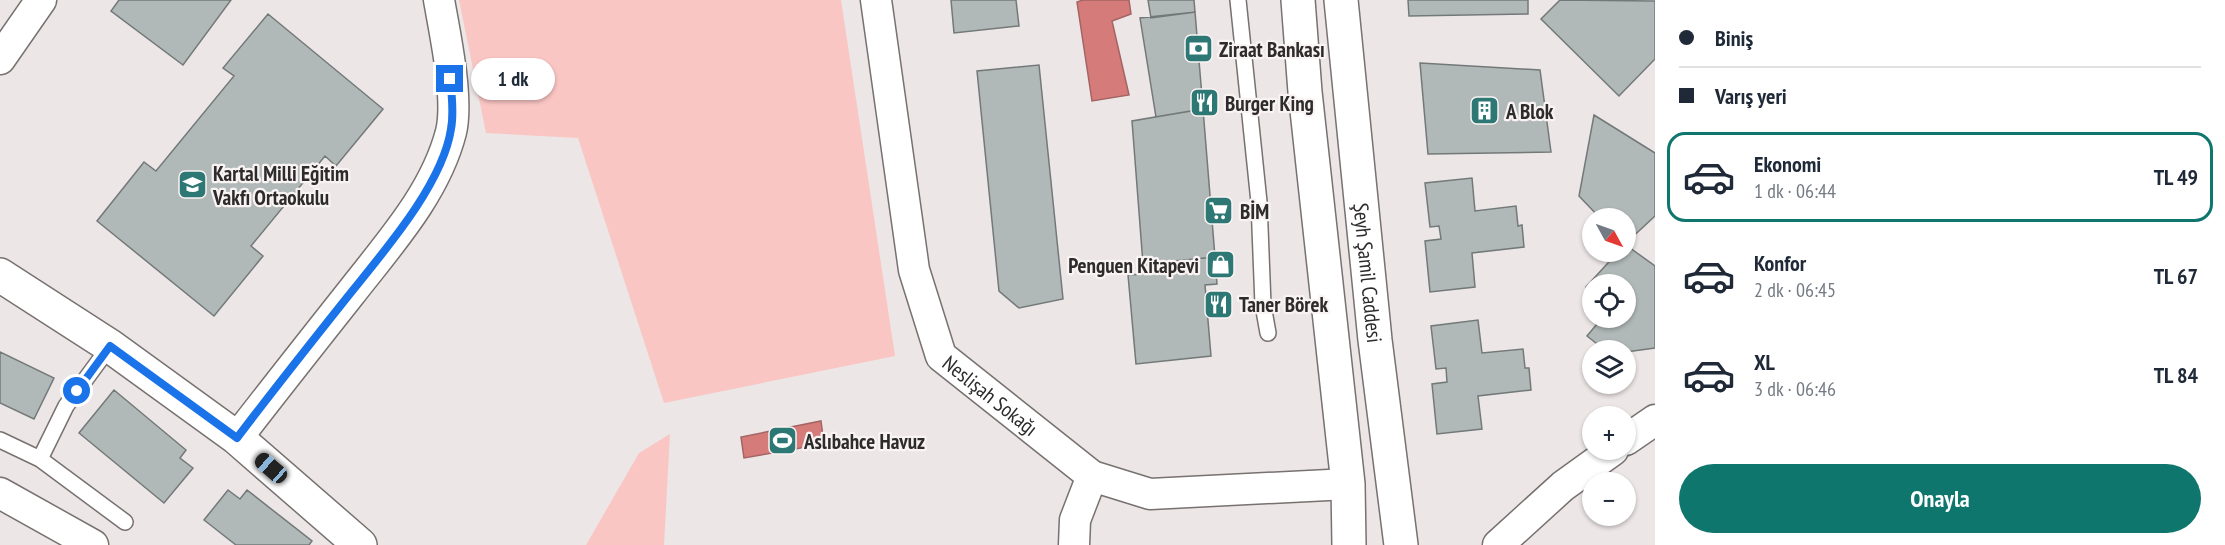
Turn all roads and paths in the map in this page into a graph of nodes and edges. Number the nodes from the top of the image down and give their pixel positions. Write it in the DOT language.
graph roads {
  1 [pos="41,0"];
  2 [pos="439,0"];
  3 [pos="876,0"];
  4 [pos="1238,0"];
  5 [pos="1298,0"];
  6 [pos="1341,0"];
  7 [pos="0,59"];
  8 [pos="0,275"];
  9 [pos="1268,333"];
  10 [pos="110,346"];
  11 [pos="1655,420"];
  12 [pos="1636,433"];
  13 [pos="237,438"];
  14 [pos="0,440"];
  15 [pos="39,459"];
  16 [pos="1598,460"];
  17 [pos="1092,476"];
  18 [pos="1348,484"];
  19 [pos="0,493"];
  20 [pos="125,522"];
  21 [pos="344,539"];
  22 [pos="93,545"];
  23 [pos="1074,545"];
  24 [pos="1349,545"];
  25 [pos="1401,545"];
  26 [pos="1498,545"];
  1 -- 7 [label="street"];
  2 -- 13 [label="street"];
  3 -- 17 [label="street, Neslişah Sokağı"];
  4 -- 9 [label="lane"];
  5 -- 18 [label="street, Şeyh Şamil Caddesi"];
  6 -- 25 [label="street, Şeyh Şamil Caddesi"];
  8 -- 10 [label="street"];
  10 -- 13 [label="street"];
  10 -- 15 [label="lane"];
  11 -- 12 [label="street"];
  13 -- 21 [label="street"];
  14 -- 15 [label="lane"];
  15 -- 20 [label="lane"];
  16 -- 26 [label="street"];
  17 -- 18 [label="street, Neslişah Sokağı"];
  17 -- 23 [label="street"];
  18 -- 24 [label="street, Şeyh Şamil Caddesi"];
  19 -- 22 [label="street"];
}
